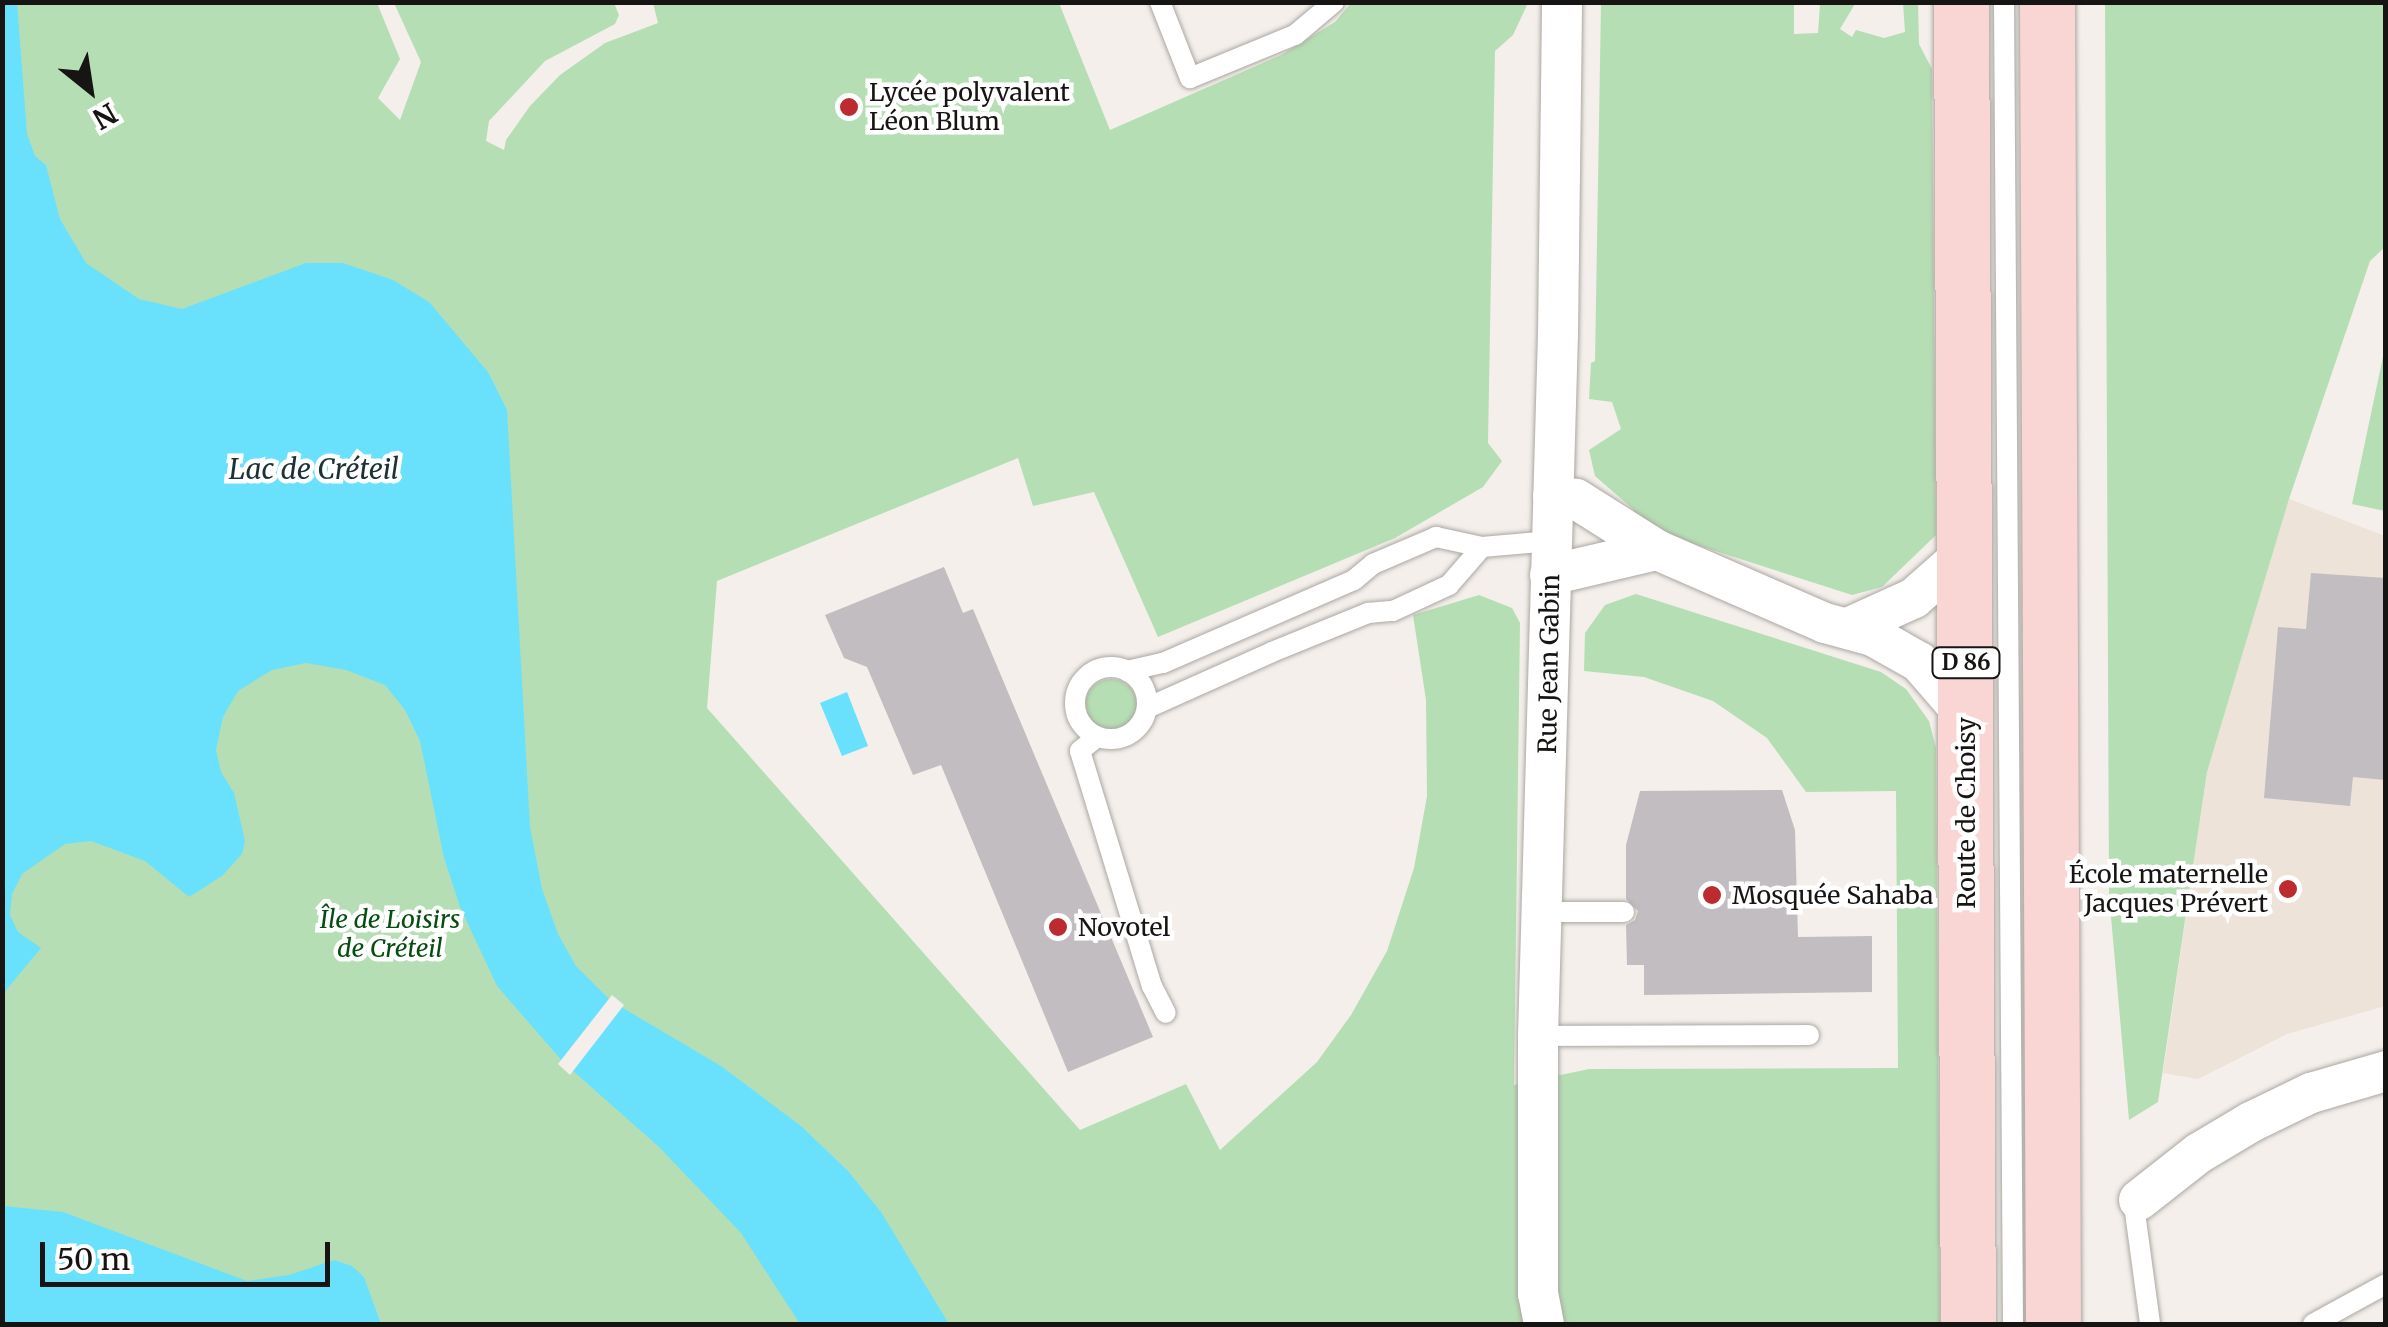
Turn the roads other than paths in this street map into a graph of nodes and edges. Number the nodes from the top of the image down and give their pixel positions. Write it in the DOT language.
graph roads {
  1 [pos="1160,2"];
  2 [pos="1334,2"];
  3 [pos="1562,2"];
  4 [pos="1946,2"];
  5 [pos="1960,2"];
  6 [pos="2004,2"];
  7 [pos="2047,2"];
  8 [pos="1963,61"];
  9 [pos="1553,496"];
  10 [pos="1482,547"];
  11 [pos="1657,550"];
  12 [pos="1966,553"];
  13 [pos="1551,558"];
  14 [pos="1354,580"];
  15 [pos="1368,614"];
  16 [pos="1848,628"];
  17 [pos="1163,663"];
  18 [pos="1127,671"];
  19 [pos="1174,694"];
  20 [pos="1147,708"];
  21 [pos="1966,716"];
  22 [pos="1097,736"];
  23 [pos="1544,912"];
  24 [pos="1624,912"];
  25 [pos="1166,1014"];
  26 [pos="1809,1035"];
  27 [pos="1538,1036"];
  28 [pos="2386,1071"];
  29 [pos="2139,1200"];
  30 [pos="2386,1284"];
  31 [pos="1541,1310"];
  32 [pos="1968,1324"];
  33 [pos="2013,1324"];
  34 [pos="2053,1324"];
  35 [pos="2150,1324"];
  36 [pos="2313,1324"];
  1 -- 2 [label="lane"];
  3 -- 9 [label="street, Rue Jean Gabin"];
  4 -- 8 [label="lane"];
  5 -- 8 [label="main road, Route de Choisy / D 86"];
  6 -- 33 [label="lane, Route de Choisy"];
  7 -- 34 [label="main road"];
  8 -- 12 [label="main road, Route de Choisy / D 86"];
  9 -- 11 [label="street"];
  9 -- 13 [label="street, Rue Jean Gabin"];
  10 -- 13 [label="lane"];
  10 -- 14 [label="lane"];
  10 -- 15 [label="lane"];
  11 -- 13 [label="street"];
  11 -- 16 [label="street"];
  12 -- 16 [label="street"];
  12 -- 21 [label="main road, Route de Choisy / D 86"];
  13 -- 23 [label="street, Rue Jean Gabin"];
  14 -- 15 [label="lane"];
  14 -- 17 [label="lane"];
  15 -- 19 [label="lane"];
  16 -- 21 [label="street"];
  17 -- 18 [label="lane"];
  17 -- 19 [label="lane"];
  18 -- 20 [label="lane"];
  18 -- 22 [label="lane"];
  19 -- 20 [label="lane"];
  20 -- 22 [label="lane"];
  21 -- 32 [label="main road, Route de Choisy / D 86"];
  22 -- 25 [label="lane"];
  23 -- 24 [label="lane"];
  23 -- 27 [label="street, Rue Jean Gabin"];
  26 -- 27 [label="lane"];
  27 -- 31 [label="street, Rue Jean Gabin"];
  28 -- 29 [label="street"];
  29 -- 35 [label="lane"];
  30 -- 36 [label="lane"];
}
